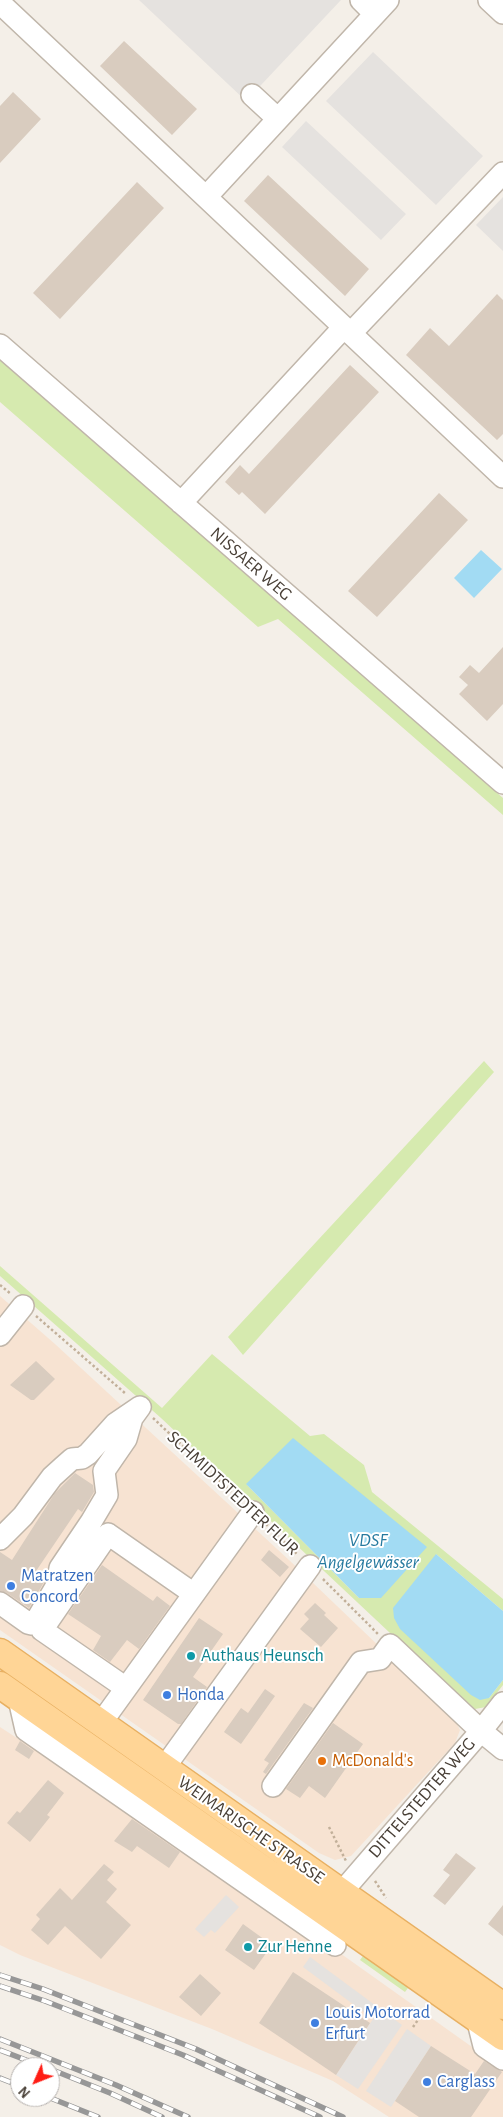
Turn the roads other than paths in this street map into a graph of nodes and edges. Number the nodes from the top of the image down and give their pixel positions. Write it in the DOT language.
graph roads {
  1 [pos="489,0"];
  2 [pos="0,3"];
  3 [pos="375,5"];
  4 [pos="503,13"];
  5 [pos="252,94"];
  6 [pos="278,119"];
  7 [pos="503,173"];
  8 [pos="206,197"];
  9 [pos="347,330"];
  10 [pos="0,345"];
  11 [pos="503,477"];
  12 [pos="181,503"];
  13 [pos="503,783"];
  14 [pos="23,1306"];
  15 [pos="0,1335"];
  16 [pos="88,1454"];
  17 [pos="104,1470"];
  18 [pos="253,1512"];
  19 [pos="0,1539"];
  20 [pos="310,1566"];
  21 [pos="194,1594"];
  22 [pos="0,1603"];
  23 [pos="0,1652"];
  24 [pos="126,1688"];
  25 [pos="10,1692"];
  26 [pos="503,1703"];
  27 [pos="102,1723"];
  28 [pos="481,1731"];
  29 [pos="503,1748"];
  30 [pos="164,1768"];
  31 [pos="273,1786"];
  32 [pos="326,1922"];
  33 [pos="503,2006"];
  34 [pos="477,2018"];
  35 [pos="503,2037"];
  36 [pos="503,2059"];
  1 -- 4 [label="street"];
  2 -- 8 [label="street"];
  3 -- 6 [label="street"];
  5 -- 6 [label="street"];
  6 -- 8 [label="street"];
  7 -- 9 [label="street"];
  8 -- 9 [label="street"];
  9 -- 11 [label="street"];
  9 -- 12 [label="street"];
  10 -- 12 [label="street, NISSAER WEG"];
  12 -- 13 [label="street, NISSAER WEG"];
  14 -- 15 [label="street"];
  16 -- 17 [label="street"];
  16 -- 17 [label="street"];
  16 -- 19 [label="street"];
  17 -- 22 [label="street"];
  18 -- 21 [label="street"];
  20 -- 30 [label="street"];
  21 -- 24 [label="street"];
  21 -- 24 [label="street"];
  23 -- 27 [label="main road, WEIMARISCHE STRASSE"];
  24 -- 27 [label="street"];
  25 -- 32 [label="main road, WEIMARISCHE STRASSE"];
  26 -- 28 [label="street, DITTELSTEDTER WEG"];
  27 -- 30 [label="main road, WEIMARISCHE STRASSE"];
  28 -- 29 [label="street"];
  28 -- 31 [label="street"];
  28 -- 32 [label="street, DITTELSTEDTER WEG"];
  30 -- 32 [label="main road, WEIMARISCHE STRASSE"];
  32 -- 33 [label="main road, WEIMARISCHE STRASSE"];
  32 -- 34 [label="main road, WEIMARISCHE STRASSE"];
  34 -- 35 [label="main road, WEIMARISCHE STRASSE"];
  34 -- 36 [label="street"];
}
